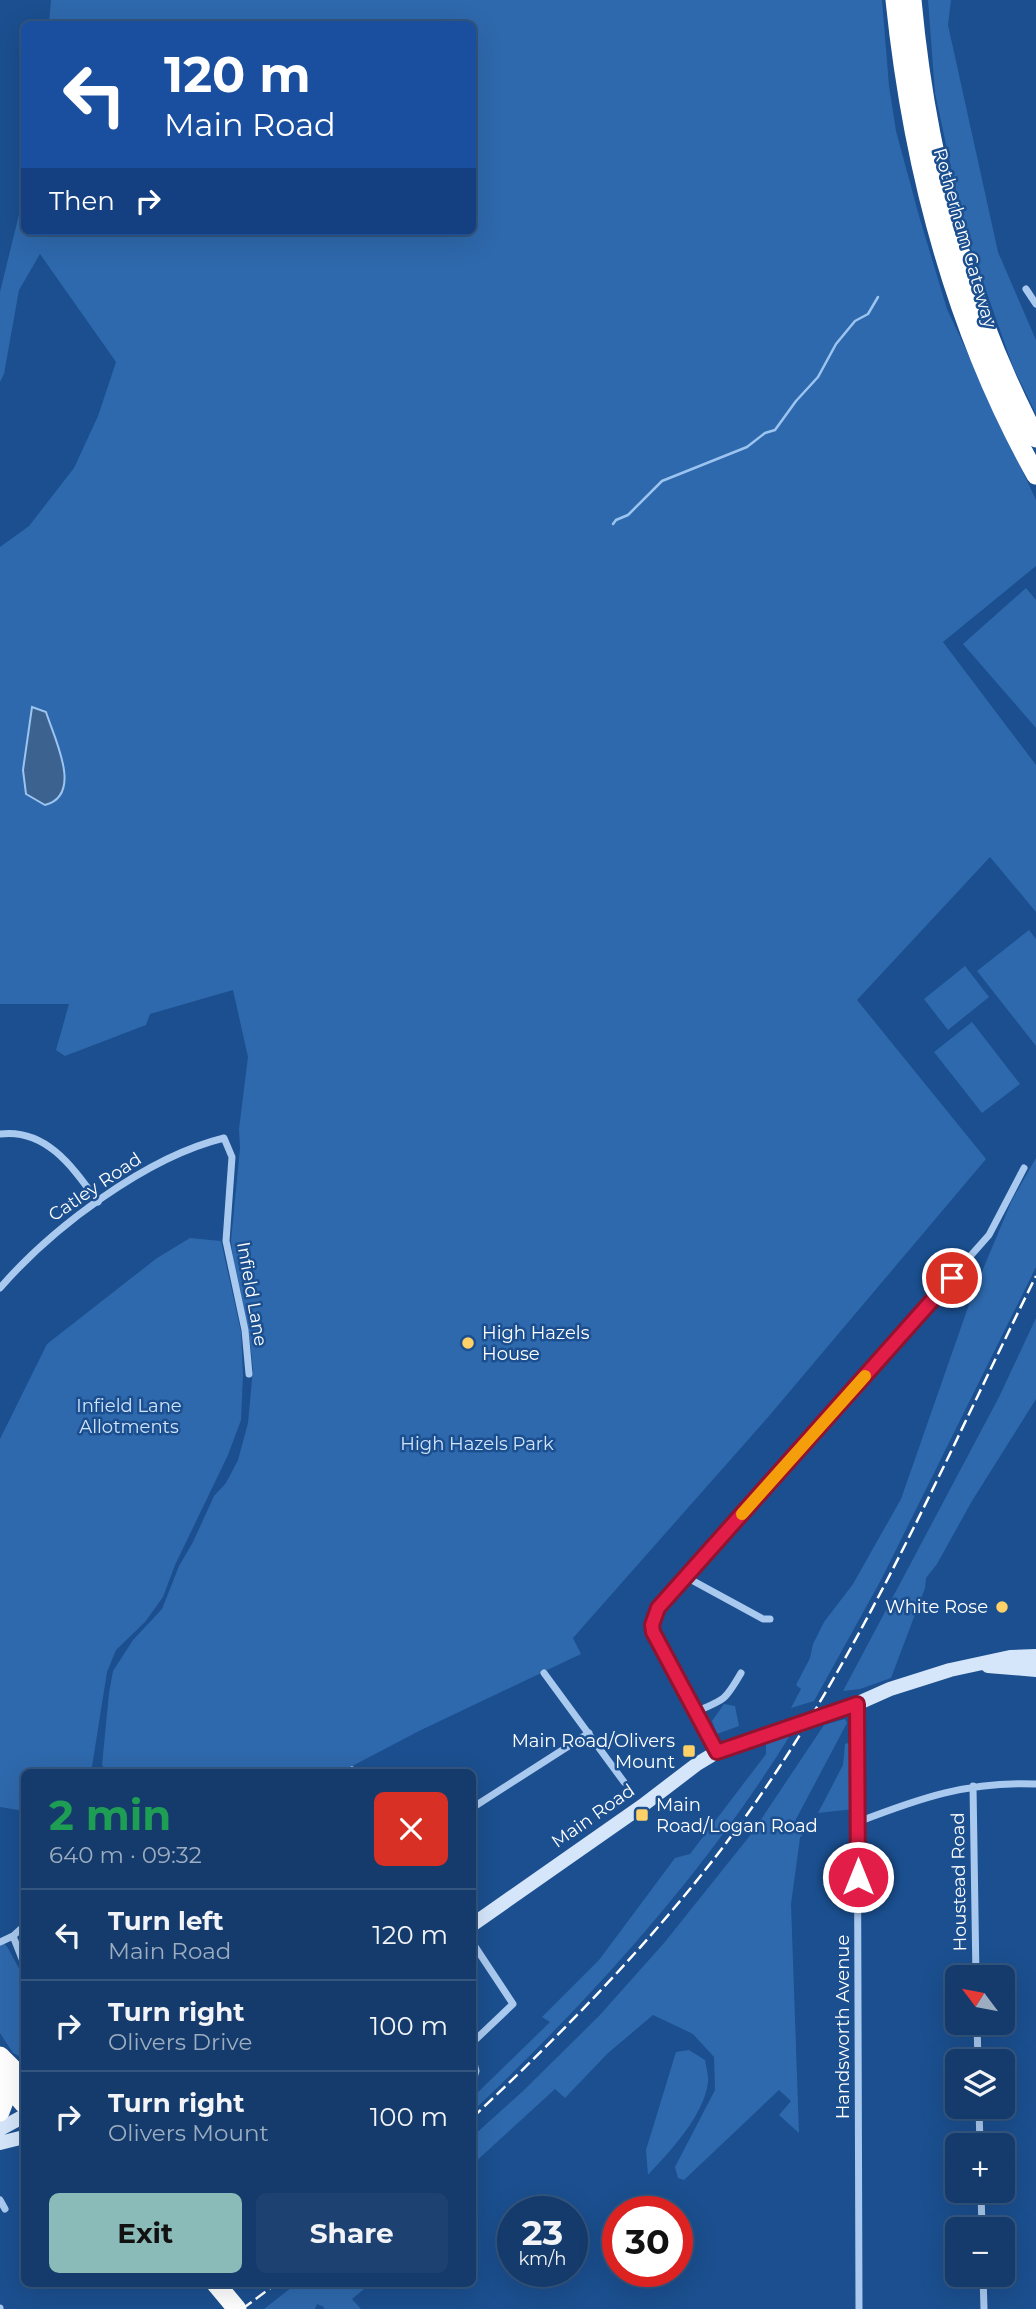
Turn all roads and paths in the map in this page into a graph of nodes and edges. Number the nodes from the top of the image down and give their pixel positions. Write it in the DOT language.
graph roads {
  1 [pos="895,0"];
  2 [pos="912,0"];
  3 [pos="1026,289"];
  4 [pos="1036,304"];
  5 [pos="1036,438"];
  6 [pos="1036,475"];
  7 [pos="0,1134"];
  8 [pos="224,1138"];
  9 [pos="1024,1168"];
  10 [pos="98,1202"];
  11 [pos="0,1288"];
  12 [pos="248,1374"];
  13 [pos="686,1577"];
  14 [pos="770,1619"];
  15 [pos="1036,1656"];
  16 [pos="979,1665"];
  17 [pos="1036,1670"];
  18 [pos="544,1673"];
  19 [pos="741,1673"];
  20 [pos="851,1706"];
  21 [pos="697,1712"];
  22 [pos="589,1733"];
  23 [pos="717,1752"];
  24 [pos="624,1782"];
  25 [pos="1036,1784"];
  26 [pos="973,1786"];
  27 [pos="476,1805"];
  28 [pos="858,1822"];
  29 [pos="476,1921"];
  30 [pos="21,1929"];
  31 [pos="13,1936"];
  32 [pos="0,1942"];
  33 [pos="476,1948"];
  34 [pos="21,1956"];
  35 [pos="976,1965"];
  36 [pos="476,2039"];
  37 [pos="0,2056"];
  38 [pos="15,2076"];
  39 [pos="21,2095"];
  40 [pos="0,2112"];
  41 [pos="21,2118"];
  42 [pos="0,2129"];
  43 [pos="21,2138"];
  44 [pos="0,2143"];
  45 [pos="0,2200"];
  46 [pos="5,2209"];
  47 [pos="219,2287"];
  48 [pos="983,2287"];
  49 [pos="237,2309"];
  50 [pos="859,2309"];
  51 [pos="984,2309"];
  1 -- 6 [label="highway, Rotherham Gateway"];
  2 -- 5 [label="highway, Rotherham Gateway"];
  3 -- 4 [label="street"];
  7 -- 10 [label="street"];
  8 -- 10 [label="street, Catley Road"];
  8 -- 12 [label="street, Infield Lane"];
  9 -- 13 [label="street"];
  10 -- 11 [label="street, Catley Road"];
  13 -- 14 [label="street"];
  13 -- 21 [label="street"];
  15 -- 16 [label="main road"];
  16 -- 17 [label="main road"];
  16 -- 20 [label="main road, Main Road"];
  18 -- 22 [label="street"];
  19 -- 21 [label="street"];
  20 -- 23 [label="main road, Main Road, bridge"];
  20 -- 28 [label="street, Handsworth Avenue"];
  21 -- 23 [label="street"];
  22 -- 24 [label="street"];
  22 -- 27 [label="street"];
  23 -- 29 [label="main road, Main Road"];
  25 -- 26 [label="street"];
  26 -- 28 [label="street"];
  26 -- 35 [label="street, Houstead Road"];
  28 -- 50 [label="street, Handsworth Avenue"];
  30 -- 31 [label="street"];
  31 -- 32 [label="street"];
  31 -- 34 [label="street"];
  33 -- 36 [label="street"];
  37 -- 38 [label="highway"];
  38 -- 39 [label="highway"];
  38 -- 40 [label="highway"];
  41 -- 42 [label="main road"];
  43 -- 44 [label="main road"];
  45 -- 46 [label="street"];
  47 -- 49 [label="highway"];
  48 -- 51 [label="street"];
}
